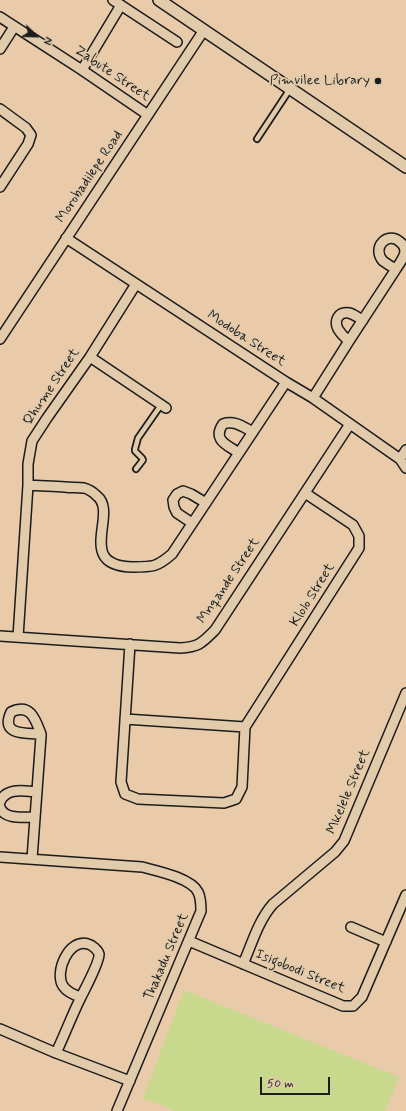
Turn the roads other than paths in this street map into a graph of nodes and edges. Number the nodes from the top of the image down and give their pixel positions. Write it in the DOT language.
graph roads {
  1 [pos="159,0"];
  2 [pos="117,3"];
  3 [pos="0,17"];
  4 [pos="14,27"];
  5 [pos="204,30"];
  6 [pos="177,42"];
  7 [pos="0,48"];
  8 [pos="82,70"];
  9 [pos="290,89"];
  10 [pos="0,109"];
  11 [pos="148,115"];
  12 [pos="257,139"];
  13 [pos="405,164"];
  14 [pos="0,187"];
  15 [pos="66,238"];
  16 [pos="396,269"];
  17 [pos="136,284"];
  18 [pos="363,320"];
  19 [pos="0,339"];
  20 [pos="349,341"];
  21 [pos="90,357"];
  22 [pos="286,382"];
  23 [pos="314,398"];
  24 [pos="164,407"];
  25 [pos="350,424"];
  26 [pos="253,432"];
  27 [pos="406,450"];
  28 [pos="239,453"];
  29 [pos="400,459"];
  30 [pos="406,468"];
  31 [pos="136,469"];
  32 [pos="28,485"];
  33 [pos="305,493"];
  34 [pos="206,504"];
  35 [pos="192,523"];
  36 [pos="0,636"];
  37 [pos="18,637"];
  38 [pos="130,644"];
  39 [pos="406,694"];
  40 [pos="125,719"];
  41 [pos="245,727"];
  42 [pos="41,734"];
  43 [pos="37,792"];
  44 [pos="0,802"];
  45 [pos="0,807"];
  46 [pos="35,817"];
  47 [pos="0,857"];
  48 [pos="32,859"];
  49 [pos="406,895"];
  50 [pos="351,927"];
  51 [pos="189,941"];
  52 [pos="386,942"];
  53 [pos="243,964"];
  54 [pos="81,997"];
  55 [pos="0,1029"];
  56 [pos="56,1053"];
  57 [pos="130,1081"];
  58 [pos="117,1111"];
  1 -- 5 [label="street"];
  2 -- 6 [label="street"];
  2 -- 8 [label="street"];
  3 -- 4 [label="street, Zabute Street"];
  4 -- 7 [label="street"];
  4 -- 8 [label="street, Zabute Street"];
  5 -- 9 [label="street"];
  5 -- 11 [label="street, Morobadilepe Road"];
  8 -- 11 [label="street, Zabute Street"];
  9 -- 12 [label="lane"];
  9 -- 13 [label="street"];
  10 -- 14 [label="street"];
  11 -- 15 [label="street, Morobadilepe Road"];
  15 -- 17 [label="street, Modoba Street"];
  15 -- 19 [label="street, Morobadilepe Road"];
  16 -- 18 [label="street"];
  17 -- 21 [label="street, Qhume Street"];
  17 -- 22 [label="street, Modoba Street"];
  18 -- 20 [label="street"];
  18 -- 20 [label="street"];
  20 -- 23 [label="street"];
  21 -- 24 [label="street"];
  21 -- 32 [label="street, Qhume Street"];
  22 -- 23 [label="street, Modoba Street"];
  22 -- 26 [label="street"];
  23 -- 25 [label="street, Modoba Street"];
  24 -- 31 [label="lane"];
  25 -- 29 [label="street, Modoba Street"];
  25 -- 33 [label="street, Mnqande Street"];
  26 -- 28 [label="street"];
  26 -- 28 [label="street"];
  27 -- 29 [label="street"];
  28 -- 34 [label="street"];
  29 -- 30 [label="street, Modoba Street"];
  32 -- 35 [label="street"];
  32 -- 37 [label="street, Qhume Street"];
  33 -- 38 [label="street, Mnqande Street"];
  33 -- 41 [label="street, Klolo Street"];
  34 -- 35 [label="street"];
  34 -- 35 [label="street"];
  36 -- 37 [label="street, Mnqande Street"];
  37 -- 38 [label="street, Mnqande Street"];
  38 -- 40 [label="street"];
  39 -- 53 [label="street, Mkelele Street"];
  40 -- 41 [label="street"];
  40 -- 41 [label="street"];
  42 -- 43 [label="street"];
  43 -- 44 [label="street"];
  43 -- 46 [label="street"];
  45 -- 46 [label="street"];
  46 -- 48 [label="street"];
  47 -- 48 [label="street, Thakadu Street"];
  48 -- 51 [label="street, Thakadu Street"];
  49 -- 52 [label="street, Isigobodi Street"];
  50 -- 52 [label="street"];
  51 -- 53 [label="street, Isigobodi Street"];
  51 -- 57 [label="street, Thakadu Street"];
  52 -- 53 [label="street, Isigobodi Street"];
  54 -- 54 [label="street"];
  54 -- 56 [label="street"];
  55 -- 56 [label="street"];
  56 -- 57 [label="street"];
  57 -- 58 [label="street, Thakadu Street"];
}
